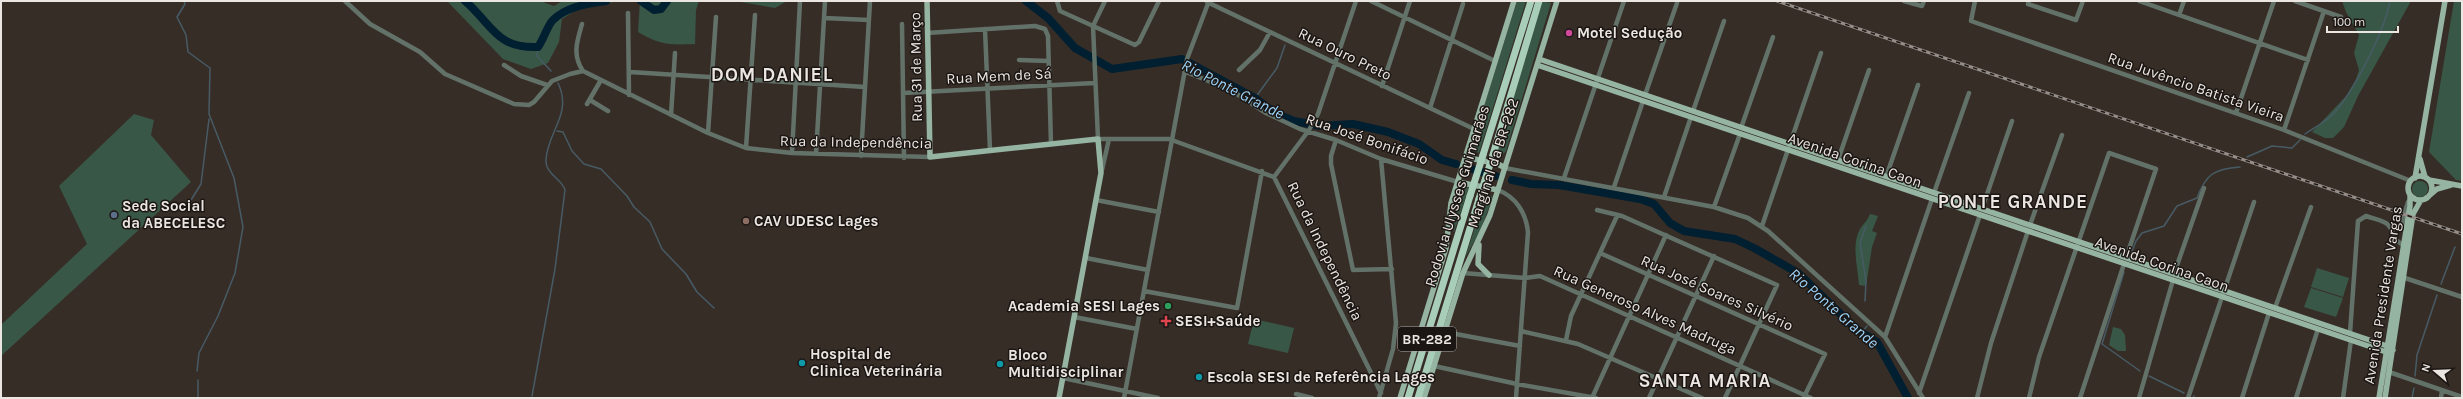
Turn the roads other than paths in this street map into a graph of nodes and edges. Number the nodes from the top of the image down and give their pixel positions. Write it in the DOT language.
graph roads {
  1 [pos="346,1"];
  2 [pos="800,1"];
  3 [pos="825,1"];
  4 [pos="870,1"];
  5 [pos="927,1"];
  6 [pos="1105,1"];
  7 [pos="1159,1"];
  8 [pos="1207,1"];
  9 [pos="1356,1"];
  10 [pos="1371,1"];
  11 [pos="1410,1"];
  12 [pos="1514,1"];
  13 [pos="1531,1"];
  14 [pos="1540,1"];
  15 [pos="1556,1"];
  16 [pos="1624,1"];
  17 [pos="1904,1"];
  18 [pos="1975,1"];
  19 [pos="2029,1"];
  20 [pos="2083,1"];
  21 [pos="2138,1"];
  22 [pos="2184,1"];
  23 [pos="2274,1"];
  24 [pos="2295,1"];
  25 [pos="2445,1"];
  26 [pos="1924,2"];
  27 [pos="1056,3"];
  28 [pos="1677,3"];
  29 [pos="1463,4"];
  30 [pos="2324,11"];
  31 [pos="628,13"];
  32 [pos="754,15"];
  33 [pos="2179,15"];
  34 [pos="716,17"];
  35 [pos="1404,17"];
  36 [pos="2341,17"];
  37 [pos="824,18"];
  38 [pos="869,20"];
  39 [pos="1724,21"];
  40 [pos="582,24"];
  41 [pos="902,24"];
  42 [pos="1093,26"];
  43 [pos="985,29"];
  44 [pos="1270,32"];
  45 [pos="927,33"];
  46 [pos="1773,37"];
  47 [pos="1451,40"];
  48 [pos="2260,43"];
  49 [pos="676,53"];
  50 [pos="1821,53"];
  51 [pos="1019,60"];
  52 [pos="2308,60"];
  53 [pos="1048,61"];
  54 [pos="1495,61"];
  55 [pos="1538,62"];
  56 [pos="1336,63"];
  57 [pos="504,65"];
  58 [pos="1239,70"];
  59 [pos="1870,70"];
  60 [pos="583,71"];
  61 [pos="630,72"];
  62 [pos="1186,72"];
  63 [pos="674,75"];
  64 [pos="712,77"];
  65 [pos="601,80"];
  66 [pos="751,80"];
  67 [pos="1596,82"];
  68 [pos="796,83"];
  69 [pos="1095,83"];
  70 [pos="820,84"];
  71 [pos="1049,85"];
  72 [pos="1918,85"];
  73 [pos="547,86"];
  74 [pos="1382,86"];
  75 [pos="865,87"];
  76 [pos="988,89"];
  77 [pos="928,92"];
  78 [pos="903,93"];
  79 [pos="1968,94"];
  80 [pos="629,95"];
  81 [pos="1645,95"];
  82 [pos="1643,101"];
  83 [pos="1430,108"];
  84 [pos="608,111"];
  85 [pos="1694,111"];
  86 [pos="2236,114"];
  87 [pos="671,116"];
  88 [pos="1691,118"];
  89 [pos="2012,121"];
  90 [pos="1312,127"];
  91 [pos="1474,129"];
  92 [pos="2284,130"];
  93 [pos="1741,131"];
  94 [pos="708,133"];
  95 [pos="2062,136"];
  96 [pos="1109,138"];
  97 [pos="1098,139"];
  98 [pos="1173,140"];
  99 [pos="1336,140"];
  100 [pos="1051,144"];
  101 [pos="1789,147"];
  102 [pos="746,148"];
  103 [pos="990,150"];
  104 [pos="792,153"];
  105 [pos="816,154"];
  106 [pos="2419,154"];
  107 [pos="861,156"];
  108 [pos="930,157"];
  109 [pos="1465,157"];
  110 [pos="904,158"];
  111 [pos="1381,159"];
  112 [pos="1838,160"];
  113 [pos="1505,168"];
  114 [pos="1262,171"];
  115 [pos="1101,173"];
  116 [pos="1274,177"];
  117 [pos="1886,177"];
  118 [pos="1564,178"];
  119 [pos="2413,179"];
  120 [pos="2427,179"];
  121 [pos="1458,182"];
  122 [pos="2455,185"];
  123 [pos="2462,186"];
  124 [pos="1614,187"];
  125 [pos="2204,188"];
  126 [pos="1498,190"];
  127 [pos="2410,195"];
  128 [pos="1933,196"];
  129 [pos="2430,196"];
  130 [pos="1664,197"];
  131 [pos="1096,200"];
  132 [pos="2421,200"];
  133 [pos="2254,202"];
  134 [pos="1714,207"];
  135 [pos="2311,207"];
  136 [pos="1597,210"];
  137 [pos="1159,212"];
  138 [pos="1981,212"];
  139 [pos="1616,216"];
  140 [pos="1762,226"];
  141 [pos="2030,228"];
  142 [pos="2394,229"];
  143 [pos="1666,235"];
  144 [pos="1479,241"];
  145 [pos="2078,245"];
  146 [pos="2404,246"];
  147 [pos="1600,253"];
  148 [pos="1714,256"];
  149 [pos="1086,258"];
  150 [pos="2125,261"];
  151 [pos="1392,269"];
  152 [pos="1148,270"];
  153 [pos="1463,273"];
  154 [pos="1489,275"];
  155 [pos="1648,275"];
  156 [pos="2174,277"];
  157 [pos="1525,278"];
  158 [pos="2405,278"];
  159 [pos="1144,291"];
  160 [pos="1580,294"];
  161 [pos="2223,294"];
  162 [pos="1696,296"];
  163 [pos="2462,297"];
  164 [pos="2275,308"];
  165 [pos="2269,313"];
  166 [pos="1629,316"];
  167 [pos="1074,317"];
  168 [pos="1759,324"];
  169 [pos="1137,329"];
  170 [pos="2318,329"];
  171 [pos="1521,331"];
  172 [pos="1445,332"];
  173 [pos="2350,334"];
  174 [pos="1677,337"];
  175 [pos="1885,337"];
  176 [pos="1566,340"];
  177 [pos="2351,340"];
  178 [pos="1520,346"];
  179 [pos="2387,349"];
  180 [pos="2393,350"];
  181 [pos="1610,357"];
  182 [pos="1434,366"];
  183 [pos="1740,366"];
  184 [pos="2389,372"];
  185 [pos="1063,378"];
  186 [pos="1658,378"];
  187 [pos="1517,384"];
  188 [pos="1126,390"];
  189 [pos="2442,390"];
  190 [pos="1381,392"];
  191 [pos="1919,393"];
  192 [pos="1296,394"];
  193 [pos="1593,397"];
  194 [pos="1805,397"];
  195 [pos="2462,397"];
  196 [pos="1059,398"];
  197 [pos="1124,398"];
  198 [pos="1158,398"];
  199 [pos="1312,398"];
  200 [pos="1379,398"];
  201 [pos="1400,398"];
  202 [pos="1408,398"];
  203 [pos="1419,398"];
  204 [pos="1424,398"];
  205 [pos="1516,398"];
  206 [pos="1649,398"];
  207 [pos="1702,398"];
  208 [pos="1725,398"];
  209 [pos="1811,398"];
  210 [pos="1923,398"];
  211 [pos="1977,398"];
  212 [pos="2029,398"];
  213 [pos="2080,398"];
  214 [pos="2139,398"];
  215 [pos="2188,398"];
  216 [pos="2242,398"];
  217 [pos="2296,398"];
  218 [pos="2343,398"];
  219 [pos="2379,398"];
  220 [pos="2385,398"];
  221 [pos="2441,398"];
  1 -- 73 [label="street"];
  2 -- 68 [label="street"];
  3 -- 37 [label="street"];
  4 -- 38 [label="street"];
  5 -- 45 [label="main road, Rua 31 de Março"];
  6 -- 42 [label="street"];
  7 -- 42 [label="street"];
  8 -- 44 [label="street, Rua Ouro Preto"];
  8 -- 62 [label="street"];
  9 -- 56 [label="street"];
  10 -- 35 [label="street"];
  11 -- 35 [label="street"];
  12 -- 54 [label="main road, Marginal da BR-282"];
  13 -- 202 [label="highway, Rodovia Ulysses Guimarães / BR-282, bridge"];
  14 -- 203 [label="highway, Rodovia Ulysses Guimarães / BR-282, bridge"];
  15 -- 55 [label="main road, Marginal da BR-282"];
  16 -- 67 [label="street"];
  17 -- 26 [label="street"];
  18 -- 86 [label="street, Rua Juvêncio Batista Vieira"];
  19 -- 20 [label="street"];
  21 -- 33 [label="street"];
  22 -- 33 [label="street"];
  23 -- 48 [label="street"];
  24 -- 30 [label="street"];
  25 -- 106 [label="main road"];
  27 -- 42 [label="street"];
  28 -- 81 [label="street"];
  29 -- 47 [label="street"];
  30 -- 36 [label="street"];
  30 -- 52 [label="street"];
  31 -- 61 [label="street"];
  32 -- 66 [label="street"];
  33 -- 48 [label="street"];
  34 -- 64 [label="street"];
  35 -- 47 [label="street"];
  35 -- 74 [label="street"];
  37 -- 38 [label="street"];
  37 -- 70 [label="street"];
  38 -- 75 [label="street"];
  39 -- 85 [label="street"];
  40 -- 60 [label="street"];
  41 -- 78 [label="street"];
  42 -- 69 [label="street"];
  43 -- 45 [label="street"];
  43 -- 53 [label="street"];
  43 -- 76 [label="street"];
  44 -- 56 [label="street, Rua Ouro Preto"];
  44 -- 58 [label="street"];
  45 -- 77 [label="main road, Rua 31 de Março"];
  46 -- 93 [label="street"];
  47 -- 54 [label="street"];
  47 -- 83 [label="street"];
  48 -- 52 [label="street"];
  48 -- 86 [label="street"];
  49 -- 63 [label="street"];
  50 -- 101 [label="street"];
  51 -- 53 [label="street"];
  52 -- 92 [label="street"];
  53 -- 71 [label="street"];
  54 -- 91 [label="main road, Marginal da BR-282"];
  55 -- 67 [label="main road, Avenida Corina Caon"];
  55 -- 113 [label="main road, Marginal da BR-282"];
  56 -- 74 [label="street, Rua Ouro Preto"];
  56 -- 90 [label="street"];
  57 -- 73 [label="street"];
  59 -- 112 [label="street"];
  60 -- 65 [label="street, Rua da Independência"];
  60 -- 73 [label="street"];
  61 -- 63 [label="street"];
  61 -- 80 [label="street"];
  62 -- 90 [label="street, Rua José Bonifácio"];
  62 -- 98 [label="street"];
  63 -- 64 [label="street"];
  63 -- 87 [label="street"];
  64 -- 66 [label="street"];
  64 -- 94 [label="street"];
  65 -- 80 [label="street, Rua da Independência"];
  65 -- 84 [label="street"];
  66 -- 68 [label="street"];
  66 -- 102 [label="street"];
  67 -- 81 [label="main road, Avenida Corina Caon"];
  67 -- 82 [label="main road, Avenida Corina Caon"];
  67 -- 118 [label="street"];
  68 -- 70 [label="street"];
  68 -- 104 [label="street"];
  69 -- 71 [label="street, Rua Mem de Sá"];
  69 -- 97 [label="street"];
  70 -- 75 [label="street"];
  70 -- 105 [label="street"];
  71 -- 76 [label="street, Rua Mem de Sá"];
  71 -- 100 [label="street"];
  72 -- 117 [label="street"];
  74 -- 83 [label="street, Rua Ouro Preto"];
  75 -- 107 [label="street"];
  76 -- 77 [label="street, Rua Mem de Sá"];
  76 -- 103 [label="street"];
  77 -- 78 [label="street, Rua Mem de Sá"];
  77 -- 108 [label="main road, Rua 31 de Março"];
  78 -- 110 [label="street"];
  79 -- 128 [label="street"];
  80 -- 87 [label="street, Rua da Independência"];
  81 -- 85 [label="main road, Avenida Corina Caon"];
  82 -- 88 [label="main road, Avenida Corina Caon"];
  82 -- 124 [label="street"];
  83 -- 91 [label="street, Rua Ouro Preto"];
  85 -- 93 [label="main road, Avenida Corina Caon"];
  86 -- 92 [label="street, Rua Juvêncio Batista Vieira"];
  87 -- 94 [label="street, Rua da Independência"];
  88 -- 93 [label="main road, Avenida Corina Caon"];
  88 -- 130 [label="street"];
  89 -- 138 [label="street"];
  90 -- 99 [label="street, Rua José Bonifácio"];
  90 -- 116 [label="street"];
  91 -- 109 [label="main road, Marginal da BR-282"];
  92 -- 119 [label="street, Rua Juvêncio Batista Vieira"];
  93 -- 101 [label="main road, Avenida Corina Caon"];
  93 -- 134 [label="street"];
  94 -- 102 [label="street, Rua da Independência"];
  95 -- 141 [label="street"];
  96 -- 97 [label="street, Rua da Independência"];
  96 -- 98 [label="street, Rua da Independência"];
  96 -- 115 [label="street"];
  97 -- 100 [label="main road, Rua da Independência"];
  97 -- 115 [label="main road"];
  98 -- 114 [label="street, Rua da Independência"];
  98 -- 137 [label="street"];
  99 -- 111 [label="street, Rua José Bonifácio"];
  99 -- 151 [label="street"];
  100 -- 103 [label="main road, Rua da Independência"];
  101 -- 112 [label="main road, Avenida Corina Caon"];
  101 -- 128 [label="main road, Avenida Corina Caon"];
  101 -- 140 [label="street"];
  102 -- 104 [label="street, Rua da Independência"];
  103 -- 108 [label="main road, Rua da Independência"];
  104 -- 105 [label="street, Rua da Independência"];
  105 -- 107 [label="street, Rua da Independência"];
  106 -- 119 [label="main road"];
  106 -- 120 [label="main road"];
  107 -- 110 [label="street, Rua da Independência"];
  108 -- 110 [label="street, Rua da Independência"];
  109 -- 113 [label="main road"];
  109 -- 121 [label="main road, Marginal da BR-282"];
  111 -- 121 [label="street, Rua José Bonifácio"];
  111 -- 151 [label="street"];
  112 -- 117 [label="main road, Avenida Corina Caon"];
  113 -- 118 [label="street"];
  113 -- 126 [label="main road, Marginal da BR-282"];
  114 -- 116 [label="street, Rua da Independência"];
  114 -- 159 [label="street"];
  115 -- 131 [label="main road"];
  116 -- 190 [label="street, Rua da Independência"];
  117 -- 128 [label="main road, Avenida Corina Caon"];
  118 -- 124 [label="street"];
  119 -- 120 [label="main road"];
  119 -- 127 [label="main road"];
  120 -- 122 [label="main road"];
  120 -- 129 [label="main road"];
  121 -- 126 [label="main road"];
  121 -- 201 [label="main road, Marginal da BR-282"];
  122 -- 123 [label="main road"];
  122 -- 129 [label="main road"];
  124 -- 130 [label="street"];
  125 -- 156 [label="street"];
  126 -- 144 [label="main road, Marginal da BR-282"];
  126 -- 157 [label="street"];
  127 -- 132 [label="main road"];
  127 -- 142 [label="street"];
  127 -- 146 [label="main road, Avenida Presidente Vargas"];
  128 -- 138 [label="main road, Avenida Corina Caon"];
  128 -- 175 [label="street"];
  129 -- 132 [label="main road"];
  130 -- 134 [label="street"];
  131 -- 137 [label="street"];
  131 -- 149 [label="main road"];
  132 -- 158 [label="main road, Avenida Presidente Vargas"];
  133 -- 161 [label="street"];
  134 -- 140 [label="street"];
  135 -- 164 [label="street"];
  136 -- 139 [label="street"];
  137 -- 152 [label="street"];
  138 -- 141 [label="main road, Avenida Corina Caon"];
  138 -- 191 [label="street"];
  139 -- 143 [label="street"];
  139 -- 147 [label="street"];
  140 -- 175 [label="street"];
  141 -- 145 [label="main road, Avenida Corina Caon"];
  141 -- 211 [label="street"];
  142 -- 146 [label="street"];
  142 -- 173 [label="street"];
  143 -- 148 [label="street"];
  143 -- 155 [label="street"];
  144 -- 153 [label="main road, Marginal da BR-282"];
  144 -- 154 [label="main road"];
  145 -- 150 [label="main road, Avenida Corina Caon"];
  145 -- 150 [label="street"];
  145 -- 212 [label="street"];
  146 -- 179 [label="main road, Avenida Presidente Vargas"];
  147 -- 155 [label="street, Rua José Soares Silvério"];
  147 -- 160 [label="street"];
  148 -- 162 [label="street"];
  148 -- 168 [label="street"];
  149 -- 152 [label="street"];
  149 -- 167 [label="main road"];
  150 -- 156 [label="main road, Avenida Corina Caon"];
  150 -- 213 [label="street"];
  151 -- 190 [label="street"];
  152 -- 159 [label="street"];
  153 -- 154 [label="street, Rua Generoso Alves Madruga"];
  153 -- 172 [label="main road, Marginal da BR-282"];
  154 -- 157 [label="street, Rua Generoso Alves Madruga"];
  155 -- 162 [label="street, Rua José Soares Silvério"];
  155 -- 166 [label="street"];
  156 -- 161 [label="main road, Avenida Corina Caon"];
  156 -- 214 [label="street"];
  157 -- 160 [label="street, Rua Generoso Alves Madruga"];
  157 -- 171 [label="street"];
  158 -- 163 [label="street"];
  158 -- 180 [label="main road, Avenida Presidente Vargas"];
  159 -- 169 [label="street"];
  160 -- 166 [label="street, Rua Generoso Alves Madruga"];
  160 -- 176 [label="street"];
  161 -- 164 [label="main road, Avenida Corina Caon"];
  161 -- 165 [label="main road, Avenida Corina Caon"];
  161 -- 215 [label="street"];
  162 -- 168 [label="street, Rua José Soares Silvério"];
  162 -- 174 [label="street"];
  164 -- 173 [label="main road, Avenida Corina Caon"];
  165 -- 170 [label="main road, Avenida Corina Caon"];
  165 -- 216 [label="street"];
  166 -- 174 [label="street, Rua Generoso Alves Madruga"];
  166 -- 181 [label="street"];
  167 -- 169 [label="street"];
  167 -- 185 [label="main road"];
  168 -- 183 [label="street"];
  168 -- 194 [label="street, Rua José Soares Silvério"];
  169 -- 188 [label="street"];
  170 -- 177 [label="main road, Avenida Corina Caon"];
  170 -- 217 [label="street"];
  171 -- 176 [label="street"];
  171 -- 178 [label="street"];
  172 -- 178 [label="street"];
  172 -- 182 [label="main road, Marginal da BR-282"];
  173 -- 179 [label="main road, Avenida Corina Caon"];
  174 -- 183 [label="street, Rua Generoso Alves Madruga"];
  174 -- 186 [label="street"];
  175 -- 191 [label="street"];
  176 -- 181 [label="street"];
  177 -- 179 [label="main road, Avenida Corina Caon"];
  177 -- 218 [label="street"];
  178 -- 187 [label="street"];
  179 -- 180 [label="main road"];
  179 -- 219 [label="main road, Avenida Presidente Vargas"];
  180 -- 184 [label="main road, Avenida Presidente Vargas"];
  181 -- 186 [label="street"];
  181 -- 193 [label="street"];
  182 -- 187 [label="street"];
  182 -- 204 [label="main road, Marginal da BR-282"];
  183 -- 194 [label="street, Rua Generoso Alves Madruga"];
  183 -- 208 [label="street"];
  184 -- 189 [label="street"];
  184 -- 220 [label="main road, Avenida Presidente Vargas"];
  185 -- 188 [label="street"];
  185 -- 196 [label="main road"];
  186 -- 206 [label="street"];
  186 -- 207 [label="street"];
  187 -- 193 [label="street"];
  187 -- 205 [label="street"];
  188 -- 197 [label="street"];
  188 -- 198 [label="street"];
  189 -- 195 [label="street"];
  189 -- 221 [label="street"];
  190 -- 200 [label="street"];
  191 -- 210 [label="street"];
  192 -- 199 [label="street"];
  194 -- 209 [label="street, Rua Generoso Alves Madruga"];
}
